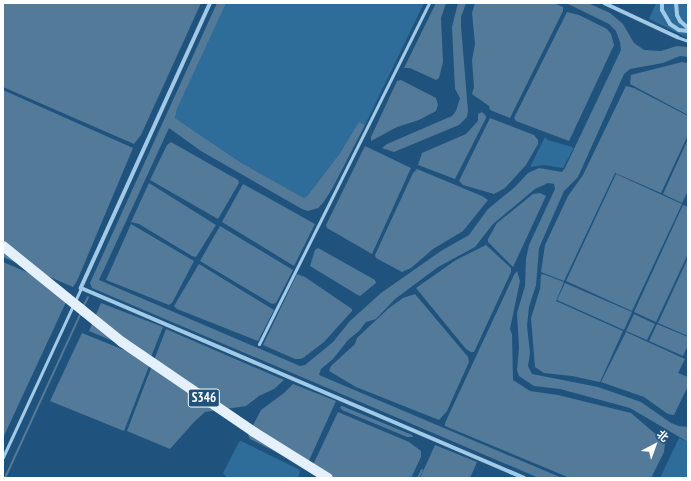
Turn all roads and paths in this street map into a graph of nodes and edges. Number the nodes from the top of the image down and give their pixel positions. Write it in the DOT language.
graph roads {
  1 [pos="210,3"];
  2 [pos="429,3"];
  3 [pos="604,3"];
  4 [pos="662,3"];
  5 [pos="676,3"];
  6 [pos="675,28"];
  7 [pos="688,30"];
  8 [pos="672,34"];
  9 [pos="677,37"];
  10 [pos="688,41"];
  11 [pos="3,246"];
  12 [pos="81,288"];
  13 [pos="79,308"];
  14 [pos="260,344"];
  15 [pos="3,457"];
  16 [pos="328,478"];
  17 [pos="524,478"];
  1 -- 12 [label="street"];
  2 -- 14 [label="lane"];
  3 -- 8 [label="street"];
  4 -- 6 [label="street"];
  5 -- 7 [label="street"];
  6 -- 7 [label="street"];
  6 -- 8 [label="street"];
  8 -- 9 [label="street"];
  9 -- 10 [label="lane"];
  11 -- 13 [label="main road, S346"];
  12 -- 13 [label="lane"];
  12 -- 17 [label="street"];
  13 -- 15 [label="lane"];
  13 -- 16 [label="main road, S346"];
}
